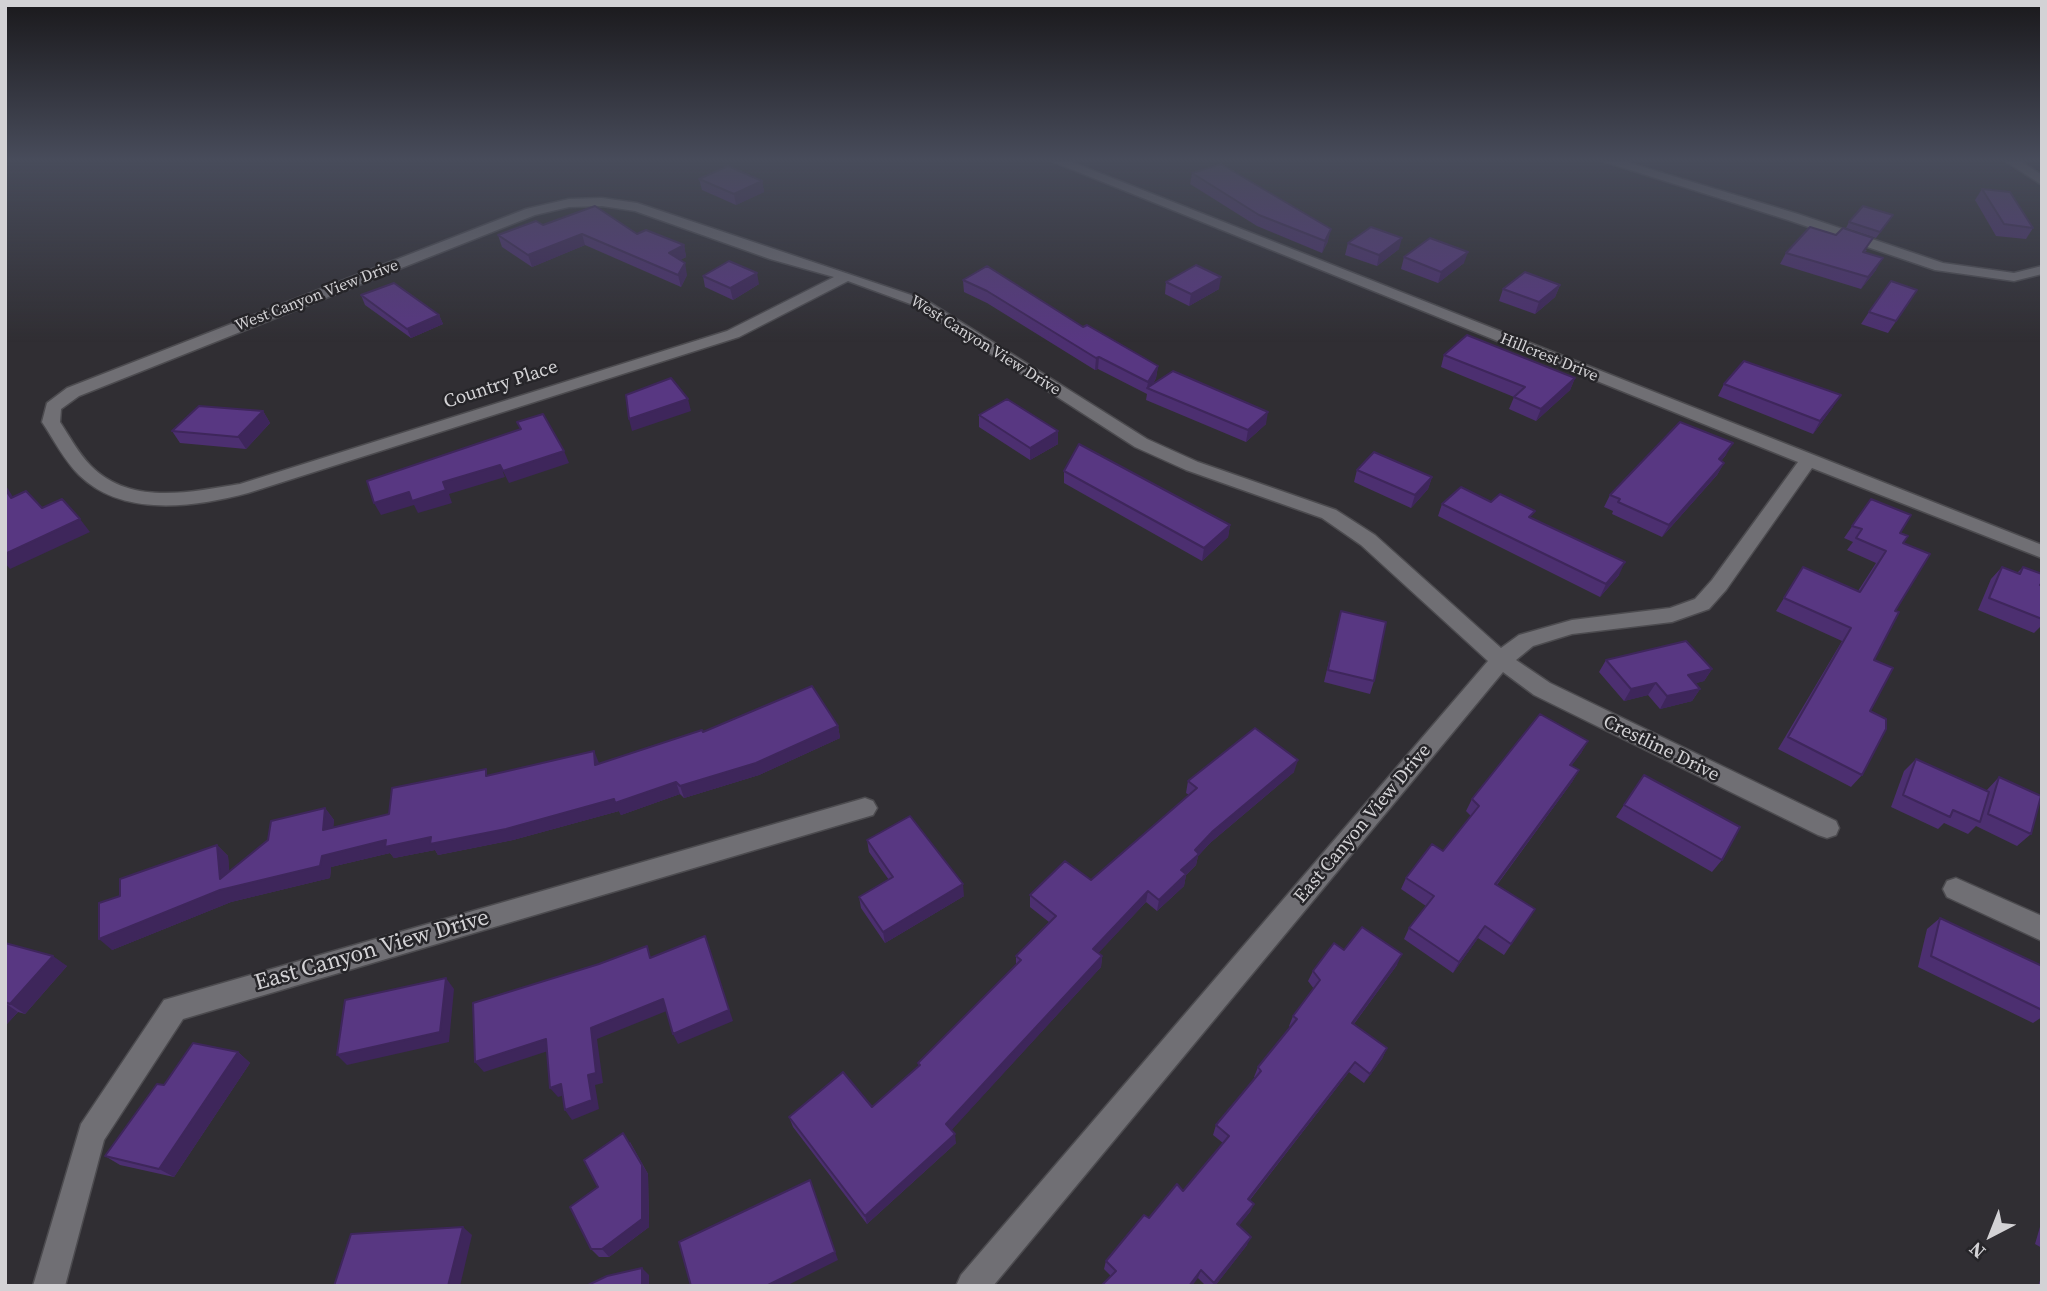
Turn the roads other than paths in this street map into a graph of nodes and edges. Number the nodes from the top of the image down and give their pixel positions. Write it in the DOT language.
graph roads {
  1 [pos="507,221"];
  2 [pos="677,221"];
  3 [pos="1208,221"];
  4 [pos="1803,221"];
  5 [pos="2042,271"];
  6 [pos="847,276"];
  7 [pos="1808,461"];
  8 [pos="158,501"];
  9 [pos="2042,552"];
  10 [pos="1501,660"];
  11 [pos="865,808"];
  12 [pos="1827,828"];
  13 [pos="1956,889"];
  14 [pos="2042,929"];
  15 [pos="49,1286"];
  16 [pos="972,1286"];
  1 -- 8 [label="street, West Canyon View Drive"];
  2 -- 6 [label="street, West Canyon View Drive"];
  3 -- 7 [label="street, Hillcrest Drive"];
  4 -- 5 [label="street"];
  6 -- 8 [label="street, Country Place"];
  6 -- 10 [label="street, West Canyon View Drive"];
  7 -- 9 [label="street, Hillcrest Drive"];
  7 -- 10 [label="street, East Canyon View Drive"];
  10 -- 12 [label="street, Crestline Drive"];
  10 -- 16 [label="street, East Canyon View Drive"];
  11 -- 15 [label="street, East Canyon View Drive"];
  13 -- 14 [label="street"];
}
